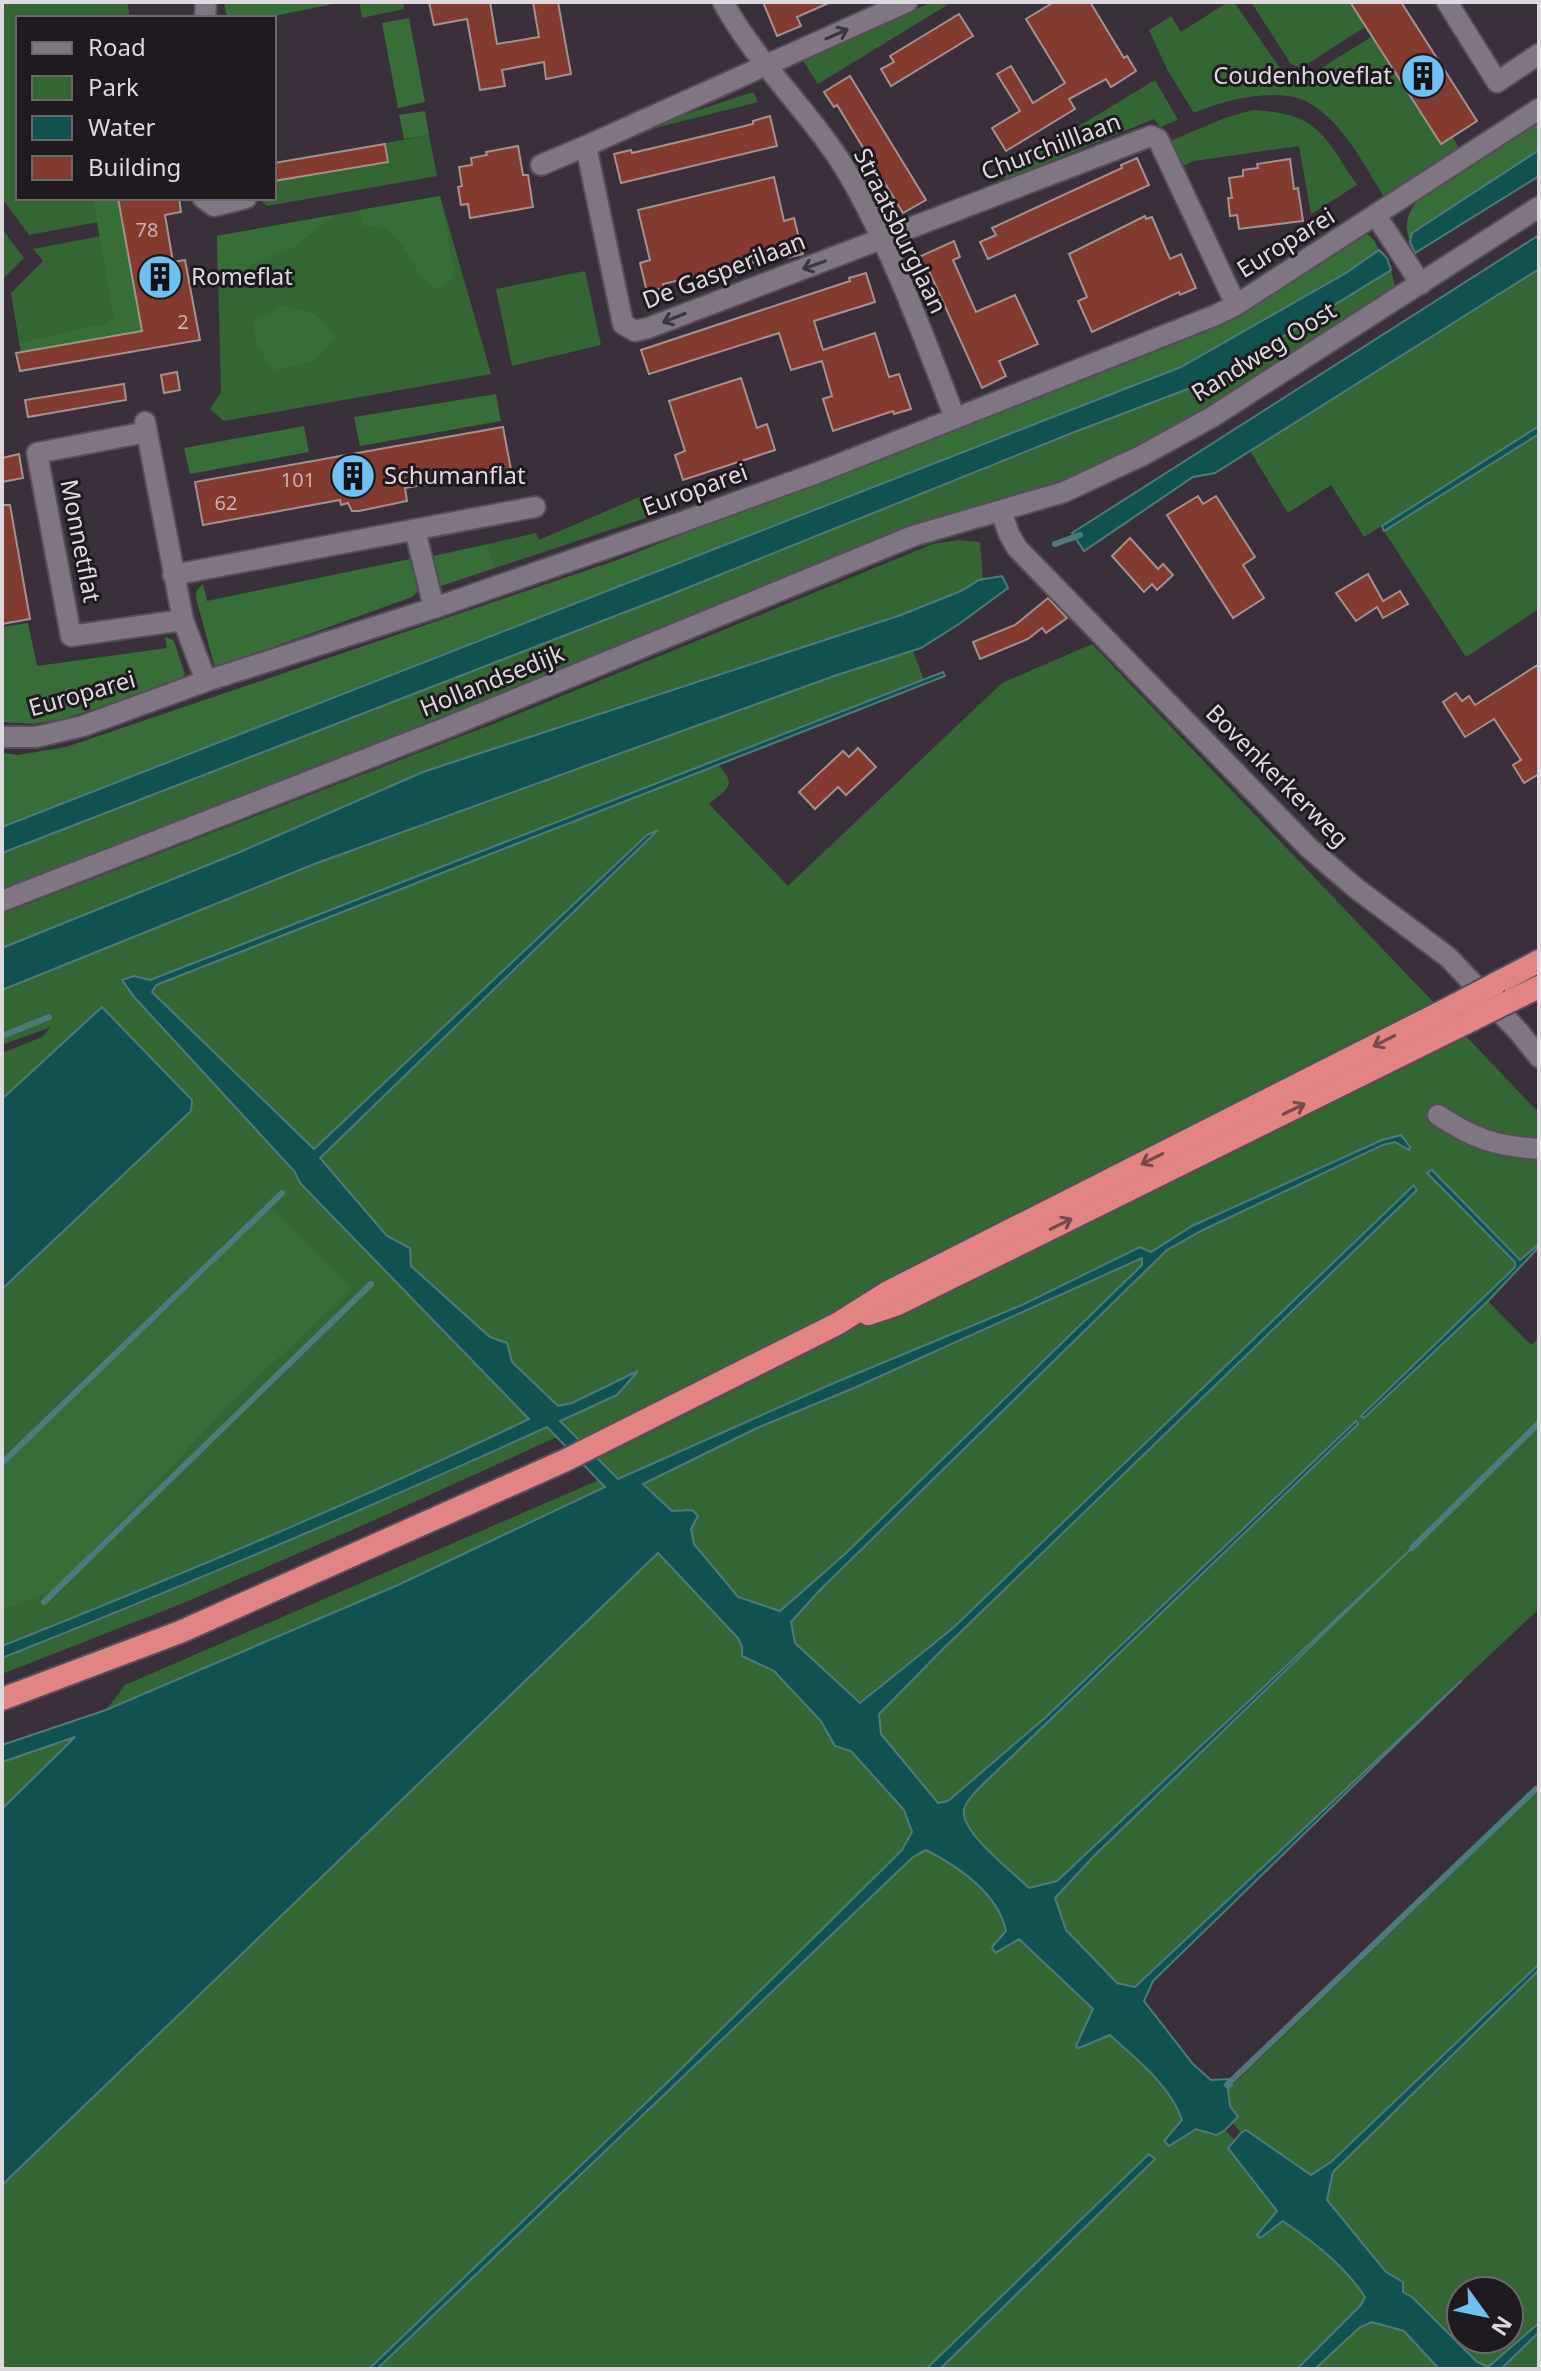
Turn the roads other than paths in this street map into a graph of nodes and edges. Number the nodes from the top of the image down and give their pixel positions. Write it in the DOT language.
graph roads {
  1 [pos="723,2"];
  2 [pos="907,2"];
  3 [pos="1447,2"];
  4 [pos="1539,54"];
  5 [pos="766,66"];
  6 [pos="1539,109"];
  7 [pos="586,146"];
  8 [pos="541,165"];
  9 [pos="206,200"];
  10 [pos="238,200"];
  11 [pos="1539,207"];
  12 [pos="1377,217"];
  13 [pos="881,241"];
  14 [pos="1421,284"];
  15 [pos="1236,305"];
  16 [pos="955,418"];
  17 [pos="535,507"];
  18 [pos="1001,511"];
  19 [pos="415,530"];
  20 [pos="173,575"];
  21 [pos="434,608"];
  22 [pos="183,620"];
  23 [pos="206,681"];
  24 [pos="2,737"];
  25 [pos="2,901"];
  26 [pos="1539,961"];
  27 [pos="1539,987"];
  28 [pos="1502,993"];
  29 [pos="1539,1057"];
  30 [pos="1438,1115"];
  31 [pos="1539,1149"];
  32 [pos="2,1699"];
  1 -- 5 [label="street, Straatsburglaan"];
  5 -- 2 [label="street, one-way"];
  3 -- 4 [label="street"];
  5 -- 7 [label="street"];
  5 -- 13 [label="street, Straatsburglaan"];
  6 -- 12 [label="street, Europarei"];
  7 -- 8 [label="street"];
  13 -- 7 [label="street, De Gasperilaan, one-way"];
  9 -- 10 [label="street"];
  11 -- 14 [label="street, Randweg Oost"];
  12 -- 14 [label="street"];
  12 -- 15 [label="street, Europarei"];
  13 -- 15 [label="street, Churchilllaan"];
  13 -- 16 [label="street, Straatsburglaan"];
  14 -- 18 [label="street, Randweg Oost"];
  15 -- 16 [label="street, Europarei"];
  16 -- 21 [label="street, Europarei"];
  17 -- 19 [label="street"];
  18 -- 25 [label="street, Hollandsedijk"];
  18 -- 29 [label="street, Bovenkerkerweg"];
  19 -- 20 [label="street"];
  19 -- 21 [label="street"];
  20 -- 22 [label="street, Monnetflat"];
  20 -- 22 [label="street, Monnetflat"];
  21 -- 23 [label="street, Europarei"];
  22 -- 23 [label="street, Monnetflat"];
  23 -- 24 [label="street, Europarei"];
  26 -- 28 [label="highway"];
  27 -- 28 [label="highway"];
  28 -- 32 [label="highway, bridge"];
  30 -- 31 [label="street"];
}
